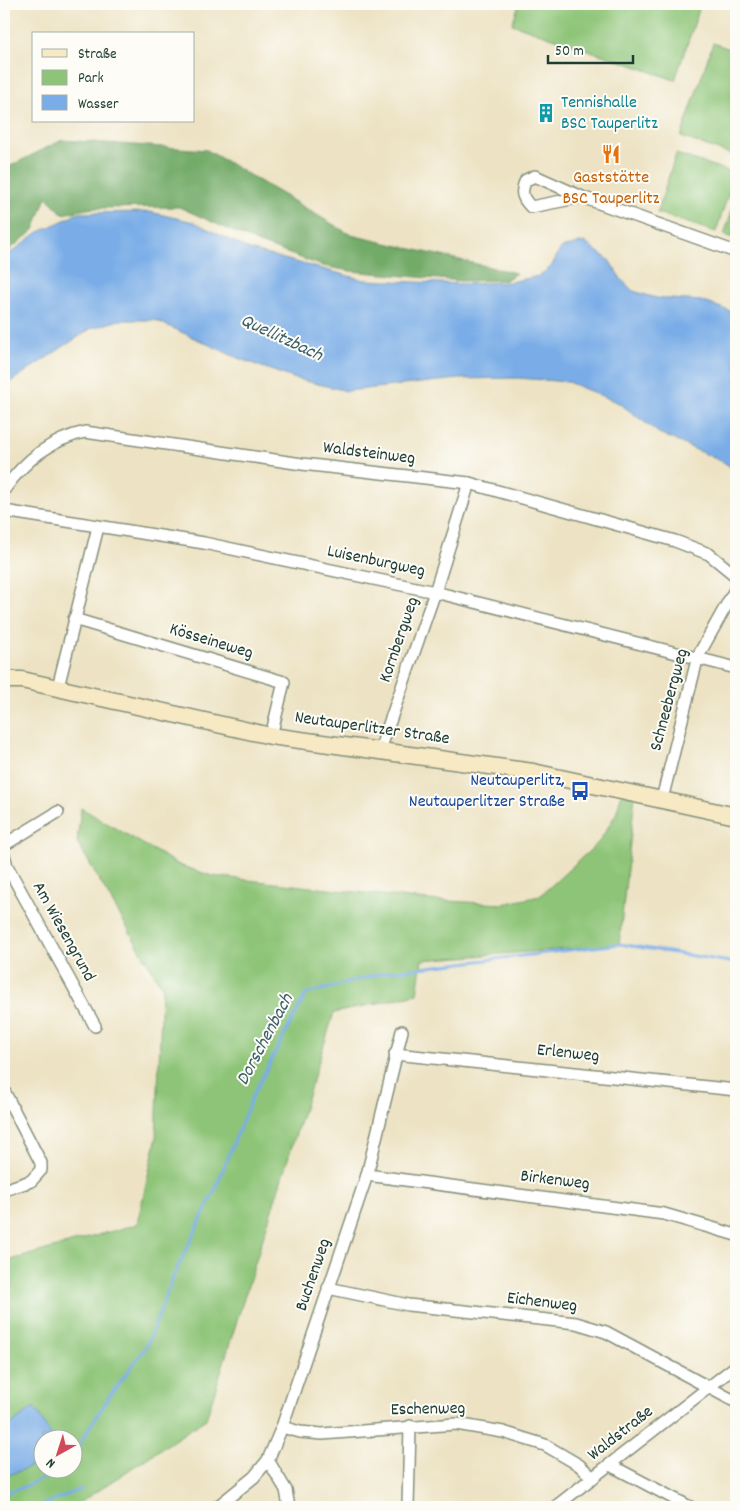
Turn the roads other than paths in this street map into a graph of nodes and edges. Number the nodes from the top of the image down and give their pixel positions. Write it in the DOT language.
graph roads {
  1 [pos="582,197"];
  2 [pos="736,252"];
  3 [pos="469,483"];
  4 [pos="4,490"];
  5 [pos="4,511"];
  6 [pos="98,527"];
  7 [pos="736,576"];
  8 [pos="736,588"];
  9 [pos="435,592"];
  10 [pos="74,620"];
  11 [pos="698,656"];
  12 [pos="736,668"];
  13 [pos="4,680"];
  14 [pos="58,687"];
  15 [pos="271,736"];
  16 [pos="380,750"];
  17 [pos="662,799"];
  18 [pos="58,812"];
  19 [pos="736,816"];
  20 [pos="4,845"];
  21 [pos="4,855"];
  22 [pos="94,1026"];
  23 [pos="402,1031"];
  24 [pos="396,1054"];
  25 [pos="736,1090"];
  26 [pos="5,1097"];
  27 [pos="367,1175"];
  28 [pos="4,1190"];
  29 [pos="736,1235"];
  30 [pos="328,1288"];
  31 [pos="736,1366"];
  32 [pos="708,1388"];
  33 [pos="736,1402"];
  34 [pos="410,1426"];
  35 [pos="282,1427"];
  36 [pos="268,1460"];
  37 [pos="610,1465"];
  38 [pos="593,1478"];
  39 [pos="217,1507"];
  40 [pos="289,1507"];
  41 [pos="408,1507"];
  42 [pos="555,1507"];
  43 [pos="690,1507"];
  1 -- 1 [label="street"];
  1 -- 2 [label="street"];
  3 -- 4 [label="street, Waldsteinweg"];
  3 -- 7 [label="street, Waldsteinweg"];
  3 -- 9 [label="street, Kornbergweg"];
  5 -- 6 [label="street, Luisenburgweg"];
  6 -- 9 [label="street, Luisenburgweg"];
  6 -- 10 [label="street"];
  8 -- 11 [label="street, Schneebergweg"];
  9 -- 11 [label="street, Luisenburgweg"];
  9 -- 16 [label="street, Kornbergweg"];
  10 -- 14 [label="street"];
  10 -- 15 [label="street, Kösseineweg"];
  11 -- 12 [label="street, Luisenburgweg"];
  11 -- 17 [label="street, Schneebergweg"];
  13 -- 14 [label="street, Neutauperlitzer Straße"];
  14 -- 15 [label="street, Neutauperlitzer Straße"];
  15 -- 16 [label="street, Neutauperlitzer Straße"];
  16 -- 17 [label="street, Neutauperlitzer Straße"];
  17 -- 19 [label="street, Neutauperlitzer Straße"];
  18 -- 20 [label="street"];
  21 -- 22 [label="street, Am Wiesengrund"];
  23 -- 24 [label="street, Buchenweg"];
  24 -- 25 [label="street, Erlenweg"];
  24 -- 27 [label="street, Buchenweg"];
  26 -- 28 [label="street"];
  27 -- 29 [label="street, Birkenweg"];
  27 -- 30 [label="street, Buchenweg"];
  30 -- 32 [label="street, Eichenweg"];
  30 -- 35 [label="street, Buchenweg"];
  31 -- 32 [label="street, Waldstraße"];
  32 -- 33 [label="street, Eichenweg"];
  32 -- 37 [label="street, Waldstraße"];
  34 -- 35 [label="street, Eschenweg"];
  34 -- 38 [label="street, Eschenweg"];
  34 -- 41 [label="street"];
  35 -- 36 [label="street, Buchenweg"];
  36 -- 39 [label="street, Buchenweg"];
  36 -- 40 [label="street"];
  37 -- 38 [label="street, Waldstraße"];
  37 -- 43 [label="street"];
  38 -- 42 [label="street, Waldstraße"];
}
